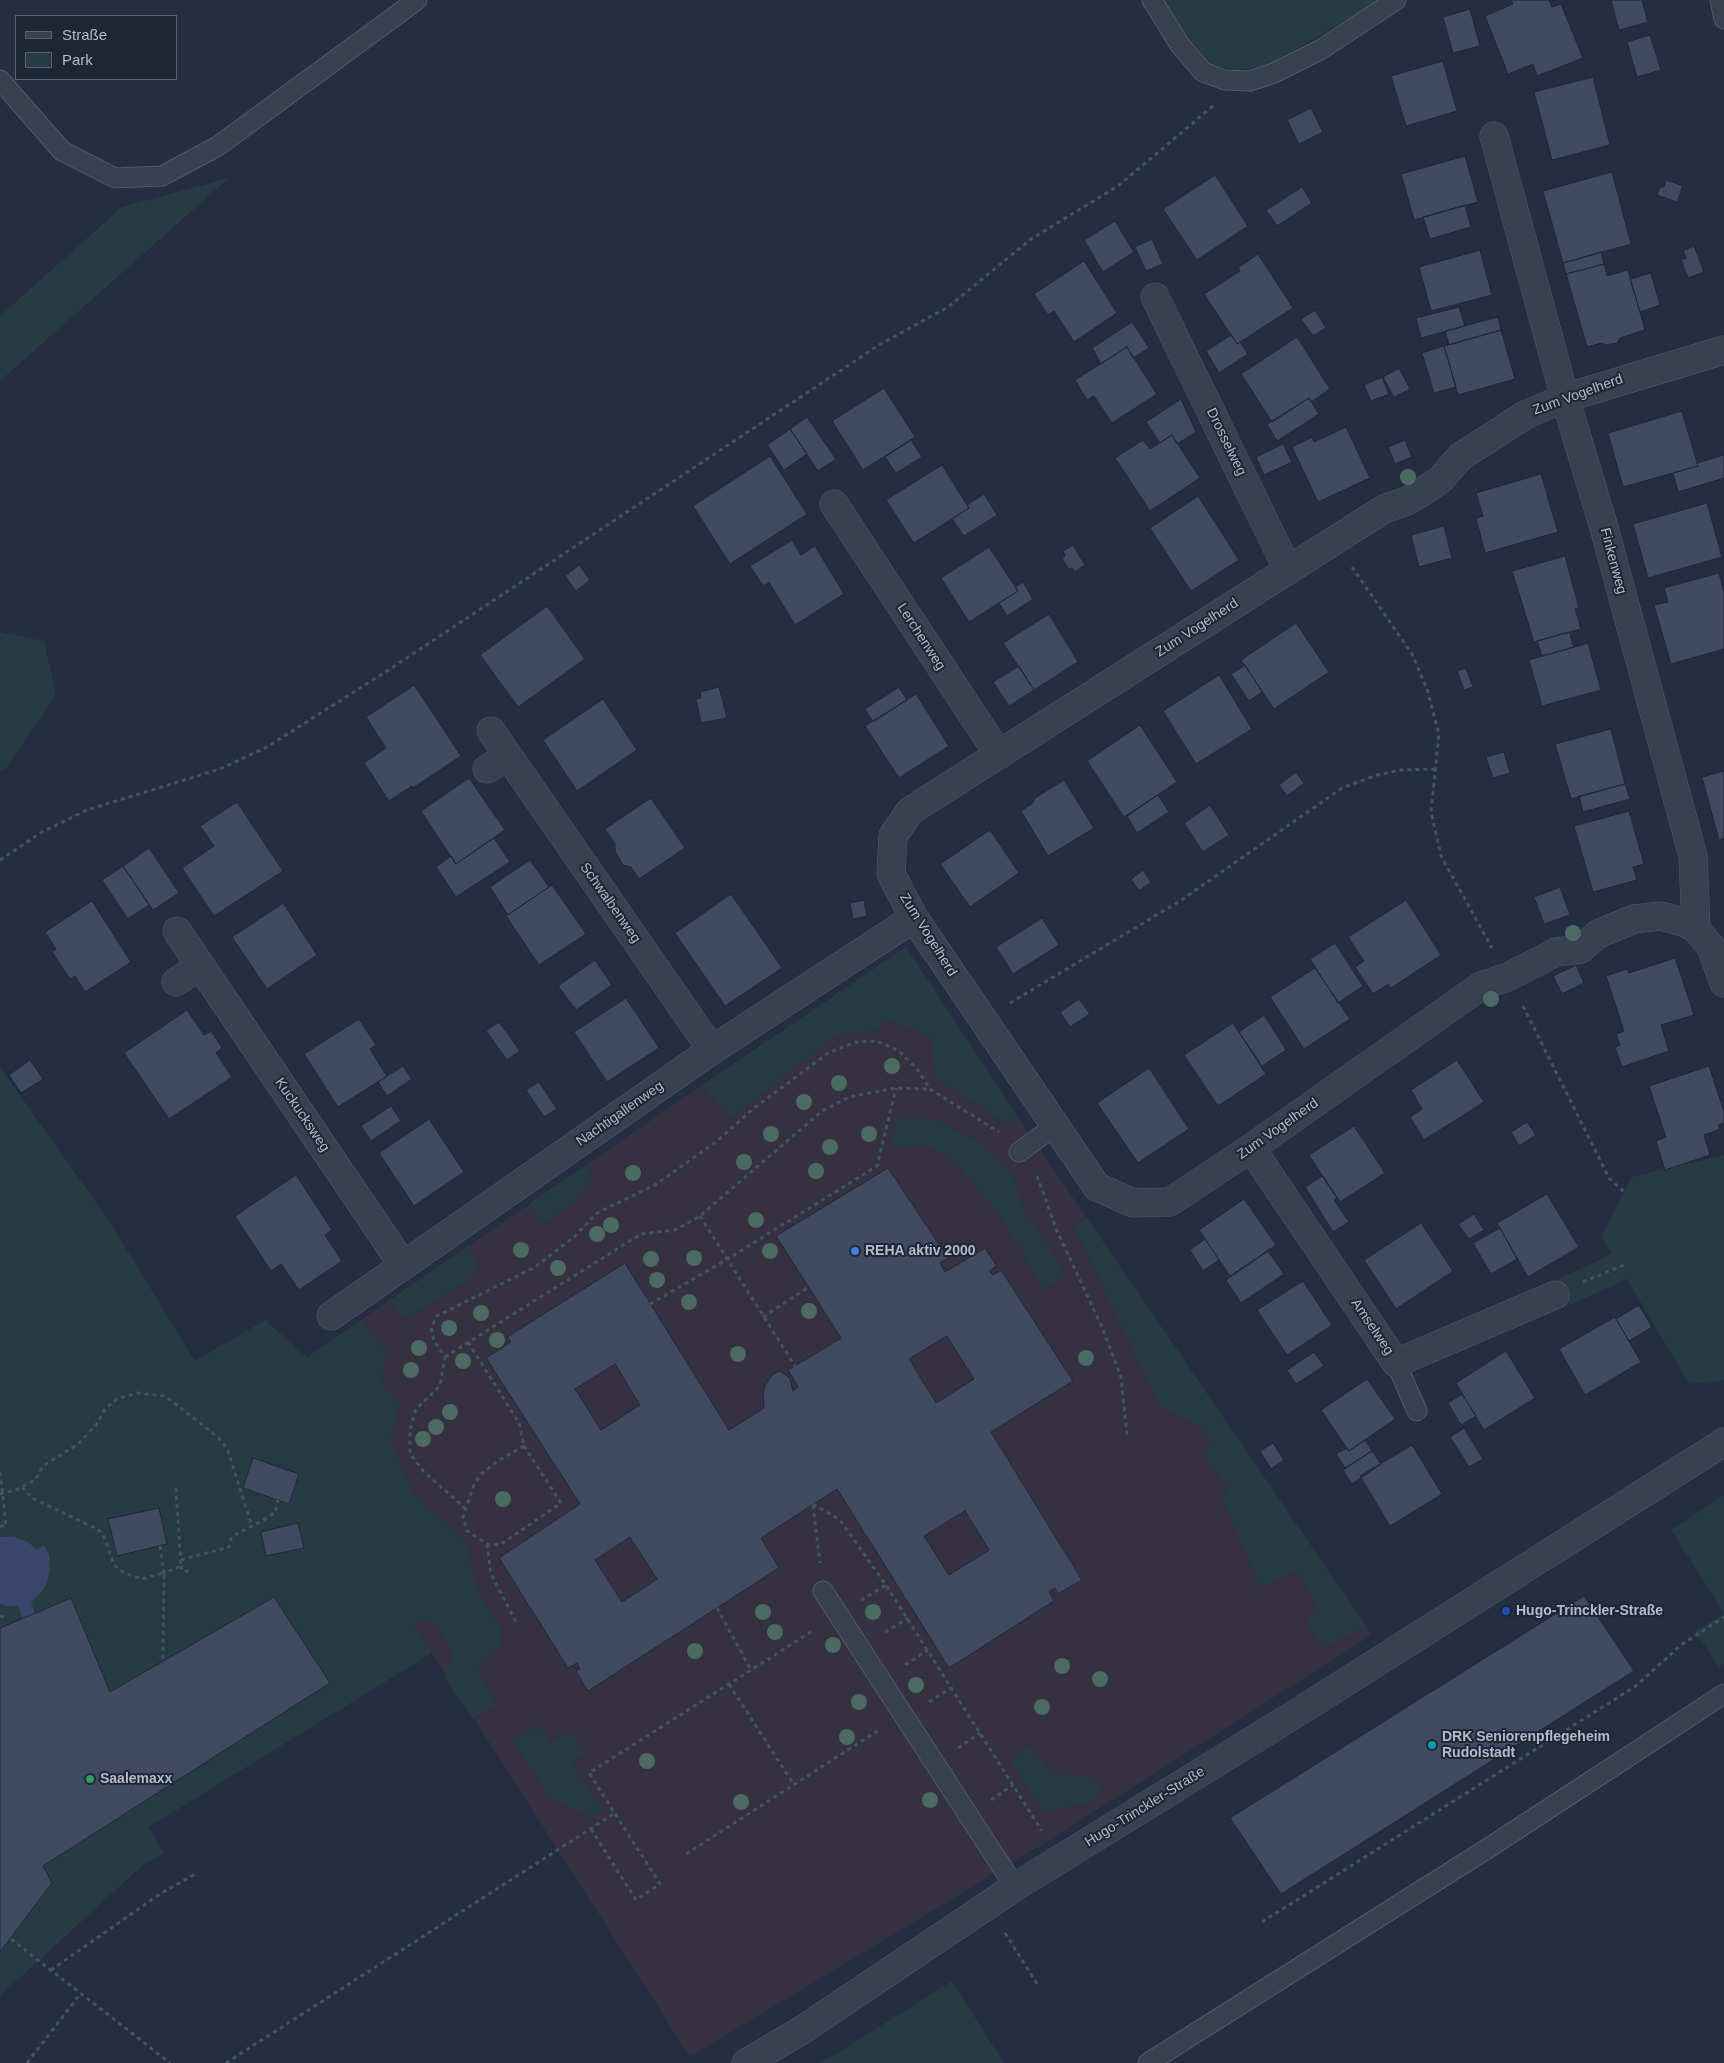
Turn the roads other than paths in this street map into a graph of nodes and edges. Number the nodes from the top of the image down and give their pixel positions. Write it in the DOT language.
graph roads {
  1 [pos="417,0"];
  2 [pos="1152,0"];
  3 [pos="1396,0"];
  4 [pos="1720,0"];
  5 [pos="1724,19"];
  6 [pos="0,80"];
  7 [pos="1494,136"];
  8 [pos="1154,311"];
  9 [pos="1724,350"];
  10 [pos="1566,398"];
  11 [pos="836,517"];
  12 [pos="1288,570"];
  13 [pos="491,731"];
  14 [pos="999,755"];
  15 [pos="914,918"];
  16 [pos="1696,929"];
  17 [pos="177,931"];
  18 [pos="200,966"];
  19 [pos="176,982"];
  20 [pos="1724,983"];
  21 [pos="712,1050"];
  22 [pos="1055,1126"];
  23 [pos="1251,1148"];
  24 [pos="1019,1152"];
  25 [pos="403,1265"];
  26 [pos="1555,1295"];
  27 [pos="331,1316"];
  28 [pos="1396,1362"];
  29 [pos="1417,1411"];
  30 [pos="1724,1442"];
  31 [pos="823,1591"];
  32 [pos="1724,1694"];
  33 [pos="1015,1887"];
  34 [pos="746,2063"];
  35 [pos="1148,2063"];
  1 -- 6 [label="lane"];
  2 -- 3 [label="lane"];
  4 -- 5 [label="lane"];
  7 -- 10 [label="street, Finkenweg"];
  8 -- 12 [label="street, Drosselweg"];
  9 -- 10 [label="street, Zum Vogelherd"];
  10 -- 12 [label="street, Zum Vogelherd"];
  10 -- 16 [label="street, Finkenweg"];
  11 -- 14 [label="street, Lerchenweg"];
  12 -- 14 [label="street, Zum Vogelherd"];
  13 -- 21 [label="street, Schwalbenweg"];
  14 -- 15 [label="street, Zum Vogelherd"];
  15 -- 21 [label="street, Nachtigallenweg"];
  15 -- 22 [label="street, Zum Vogelherd"];
  16 -- 20 [label="street"];
  16 -- 23 [label="street, Zum Vogelherd"];
  17 -- 18 [label="street, Kuckucksweg"];
  18 -- 19 [label="street"];
  18 -- 25 [label="street, Kuckucksweg"];
  21 -- 25 [label="street, Nachtigallenweg"];
  22 -- 23 [label="street, Zum Vogelherd"];
  22 -- 24 [label="lane"];
  23 -- 28 [label="street, Amselweg"];
  25 -- 27 [label="street, Nachtigallenweg"];
  26 -- 28 [label="street, Amselweg"];
  28 -- 29 [label="lane"];
  30 -- 33 [label="street, Hugo-Trinckler-Straße"];
  31 -- 33 [label="lane"];
  32 -- 35 [label="lane"];
  33 -- 34 [label="street, Hugo-Trinckler-Straße"];
}
